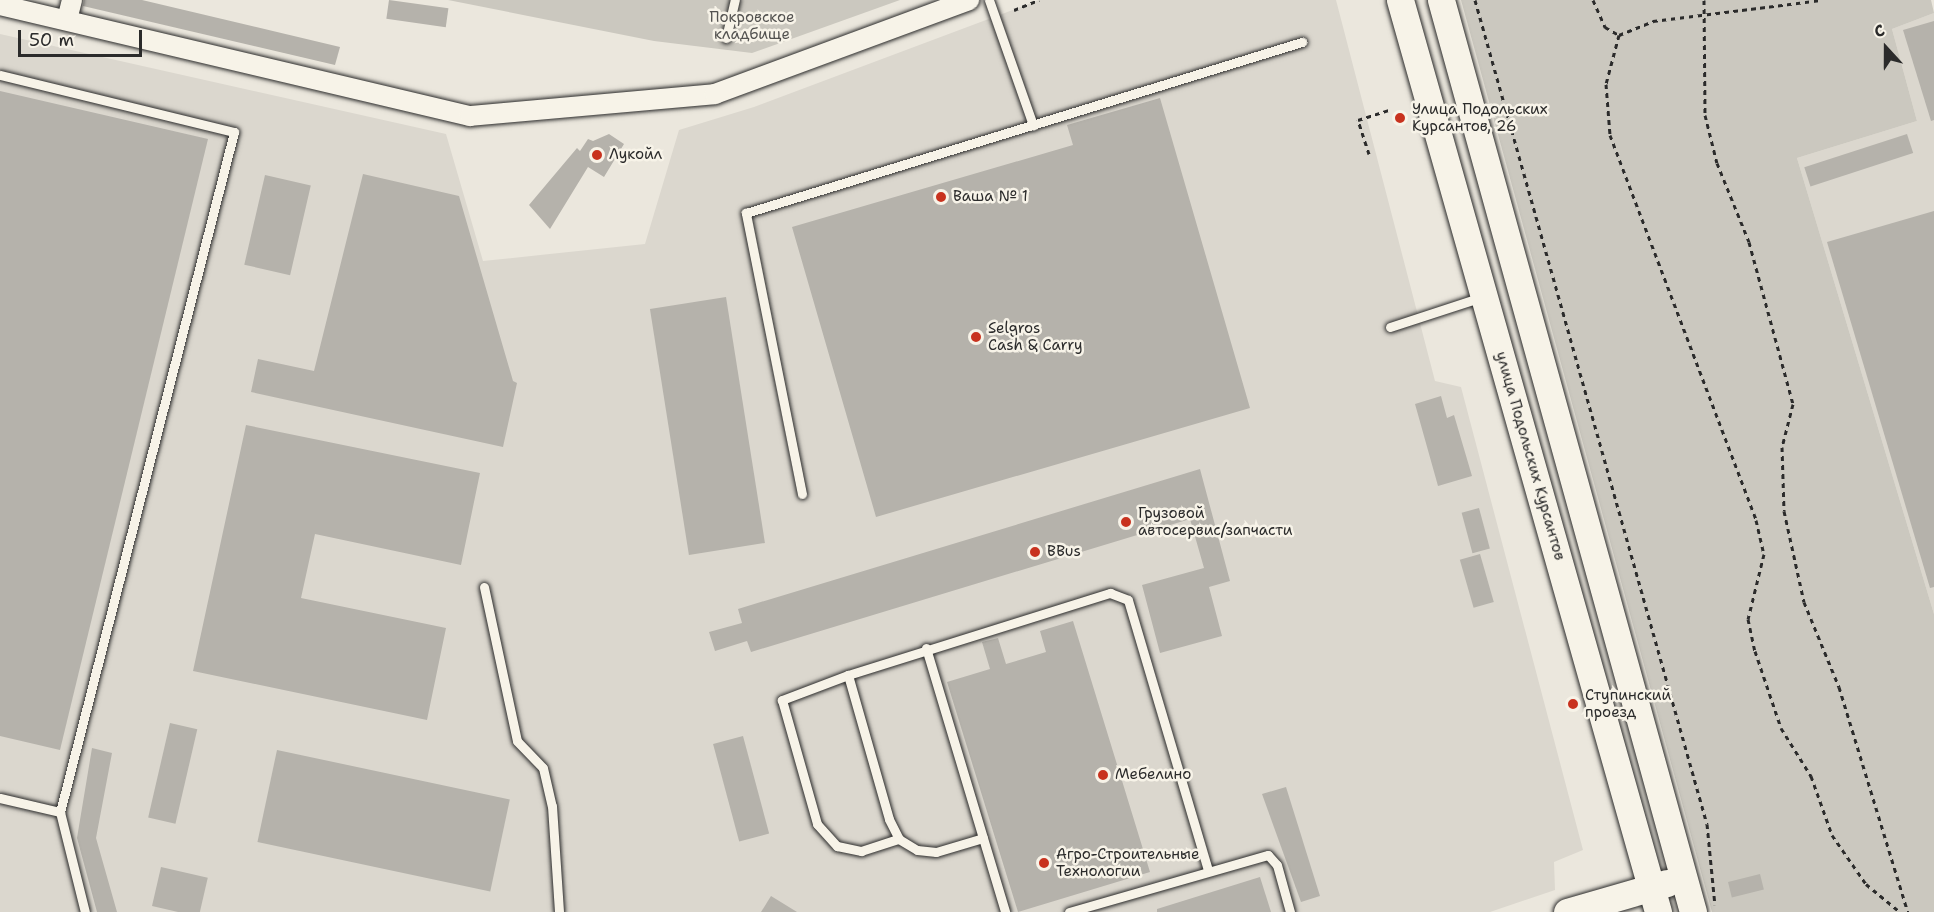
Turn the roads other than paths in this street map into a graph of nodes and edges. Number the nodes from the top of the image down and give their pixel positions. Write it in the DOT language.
graph roads {
  1 [pos="72,0"];
  2 [pos="735,0"];
  3 [pos="969,0"];
  4 [pos="989,0"];
  5 [pos="1400,0"];
  6 [pos="1441,0"];
  7 [pos="0,5"];
  8 [pos="67,20"];
  9 [pos="726,38"];
  10 [pos="1302,42"];
  11 [pos="0,75"];
  12 [pos="1033,125"];
  13 [pos="1485,296"];
  14 [pos="1390,327"];
  15 [pos="802,494"];
  16 [pos="484,587"];
  17 [pos="926,648"];
  18 [pos="848,675"];
  19 [pos="0,798"];
  20 [pos="60,812"];
  21 [pos="983,838"];
  22 [pos="899,839"];
  23 [pos="1208,870"];
  24 [pos="1683,878"];
  25 [pos="1654,900"];
  26 [pos="85,912"];
  27 [pos="559,912"];
  28 [pos="1005,912"];
  29 [pos="1069,912"];
  30 [pos="1290,912"];
  31 [pos="1567,912"];
  32 [pos="1693,912"];
  1 -- 8 [label="street"];
  2 -- 9 [label="lane"];
  3 -- 8 [label="street"];
  4 -- 12 [label="lane"];
  5 -- 13 [label="main road, улица Подольских Курсантов"];
  6 -- 24 [label="main road"];
  7 -- 8 [label="street"];
  10 -- 12 [label="lane"];
  11 -- 20 [label="lane"];
  12 -- 15 [label="lane"];
  13 -- 14 [label="lane"];
  13 -- 25 [label="main road, улица Подольских Курсантов"];
  16 -- 27 [label="lane"];
  17 -- 18 [label="lane"];
  17 -- 21 [label="lane"];
  17 -- 23 [label="lane"];
  18 -- 22 [label="lane"];
  18 -- 22 [label="lane"];
  19 -- 20 [label="lane"];
  20 -- 26 [label="lane"];
  21 -- 22 [label="lane"];
  21 -- 28 [label="lane"];
  23 -- 29 [label="lane"];
  23 -- 30 [label="lane"];
  24 -- 25 [label="main road"];
  24 -- 32 [label="main road"];
  25 -- 31 [label="main road"];
}
